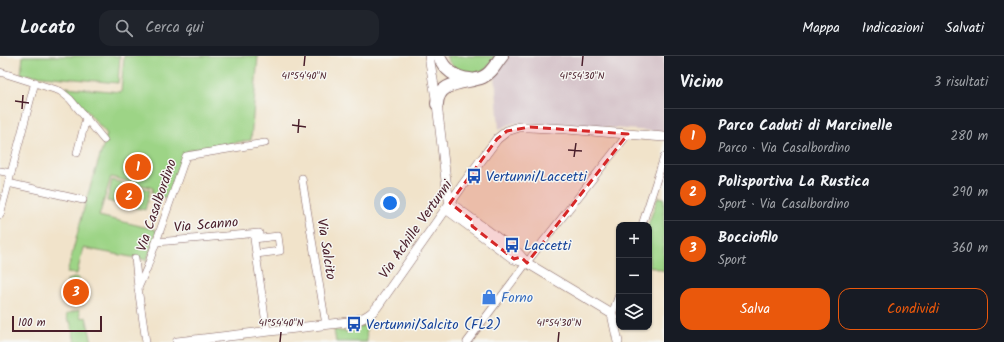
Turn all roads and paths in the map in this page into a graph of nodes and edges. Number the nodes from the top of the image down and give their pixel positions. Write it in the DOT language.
graph roads {
  1 [pos="429,56"];
  2 [pos="439,56"];
  3 [pos="499,58"];
  4 [pos="0,72"];
  5 [pos="480,78"];
  6 [pos="35,82"];
  7 [pos="437,104"];
  8 [pos="86,119"];
  9 [pos="628,134"];
  10 [pos="664,137"];
  11 [pos="104,140"];
  12 [pos="265,143"];
  13 [pos="77,153"];
  14 [pos="664,157"];
  15 [pos="0,171"];
  16 [pos="11,173"];
  17 [pos="302,178"];
  18 [pos="8,183"];
  19 [pos="83,200"];
  20 [pos="448,206"];
  21 [pos="0,214"];
  22 [pos="643,222"];
  23 [pos="259,232"];
  24 [pos="157,242"];
  25 [pos="256,254"];
  26 [pos="135,258"];
  27 [pos="527,263"];
  28 [pos="138,288"];
  29 [pos="616,303"];
  30 [pos="612,314"];
  31 [pos="326,325"];
  32 [pos="267,332"];
  33 [pos="146,342"];
  34 [pos="177,342"];
  35 [pos="467,342"];
  36 [pos="618,342"];
  1 -- 7 [label="street"];
  2 -- 5 [label="highway"];
  3 -- 5 [label="highway"];
  4 -- 6 [label="street"];
  5 -- 7 [label="highway"];
  6 -- 8 [label="street"];
  6 -- 16 [label="street"];
  7 -- 20 [label="street"];
  8 -- 11 [label="street"];
  8 -- 13 [label="street"];
  9 -- 10 [label="street, Via Achille Vertunni"];
  9 -- 20 [label="street, Via Achille Vertunni"];
  9 -- 27 [label="street"];
  12 -- 24 [label="street, Via Casalbordino"];
  14 -- 22 [label="street"];
  15 -- 16 [label="street"];
  16 -- 18 [label="street"];
  17 -- 31 [label="street, Via Salcito"];
  18 -- 19 [label="street"];
  18 -- 21 [label="street"];
  20 -- 27 [label="street"];
  20 -- 31 [label="street, Via Achille Vertunni"];
  23 -- 24 [label="street, Via Scanno"];
  24 -- 28 [label="street, Via Casalbordino"];
  25 -- 32 [label="street"];
  26 -- 28 [label="street"];
  27 -- 30 [label="street"];
  27 -- 35 [label="street"];
  28 -- 33 [label="street"];
  29 -- 30 [label="street"];
  30 -- 36 [label="street"];
  31 -- 32 [label="street, Via Achille Vertunni"];
  32 -- 34 [label="street, Via Achille Vertunni"];
}
